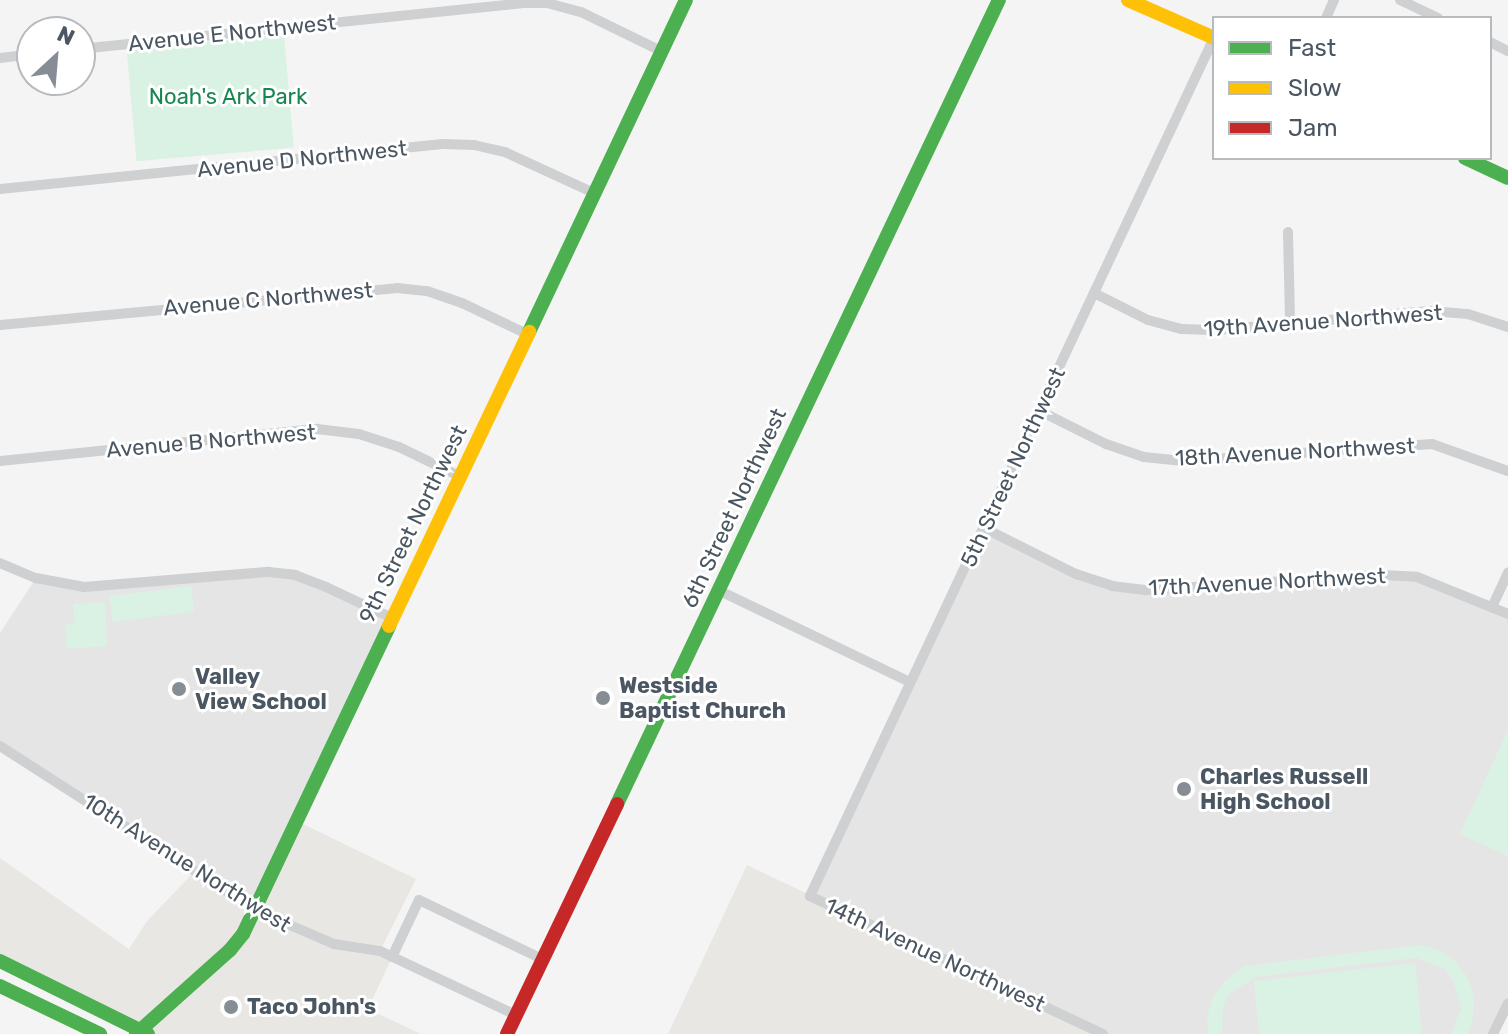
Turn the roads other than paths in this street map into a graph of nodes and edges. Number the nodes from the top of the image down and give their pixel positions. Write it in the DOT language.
graph roads {
  1 [pos="686,0"];
  2 [pos="999,0"];
  3 [pos="1128,0"];
  4 [pos="1400,0"];
  5 [pos="1434,16"];
  6 [pos="1212,37"];
  7 [pos="1212,42"];
  8 [pos="96,47"];
  9 [pos="661,51"];
  10 [pos="1469,160"];
  11 [pos="1508,178"];
  12 [pos="0,189"];
  13 [pos="594,193"];
  14 [pos="1288,232"];
  15 [pos="1094,293"];
  16 [pos="1290,322"];
  17 [pos="0,325"];
  18 [pos="1508,327"];
  19 [pos="527,334"];
  20 [pos="1040,411"];
  21 [pos="0,461"];
  22 [pos="1508,471"];
  23 [pos="461,477"];
  24 [pos="984,528"];
  25 [pos="0,563"];
  26 [pos="1508,573"];
  27 [pos="720,591"];
  28 [pos="1492,607"];
  29 [pos="1508,614"];
  30 [pos="392,618"];
  31 [pos="910,682"];
  32 [pos="0,746"];
  33 [pos="810,896"];
  34 [pos="255,910"];
  35 [pos="392,957"];
  36 [pos="542,959"];
  37 [pos="0,961"];
  38 [pos="0,986"];
  39 [pos="1508,1003"];
  40 [pos="516,1015"];
  41 [pos="142,1033"];
  42 [pos="100,1034"];
  43 [pos="507,1034"];
  44 [pos="1103,1034"];
  45 [pos="1493,1034"];
  1 -- 9 [label="street, 9th Street Northwest"];
  2 -- 27 [label="street, 6th Street Northwest"];
  3 -- 6 [label="street"];
  4 -- 5 [label="street"];
  7 -- 15 [label="street, 5th Street Northwest"];
  8 -- 9 [label="street, Avenue E Northwest"];
  9 -- 13 [label="street, 9th Street Northwest"];
  10 -- 11 [label="street"];
  12 -- 13 [label="street, Avenue D Northwest"];
  13 -- 19 [label="street, 9th Street Northwest"];
  14 -- 16 [label="street"];
  15 -- 16 [label="street, 19th Avenue Northwest"];
  15 -- 20 [label="street, 5th Street Northwest"];
  16 -- 18 [label="street, 19th Avenue Northwest"];
  17 -- 19 [label="street, Avenue C Northwest"];
  19 -- 23 [label="street, 9th Street Northwest"];
  20 -- 22 [label="street, 18th Avenue Northwest"];
  20 -- 24 [label="street, 5th Street Northwest"];
  21 -- 23 [label="street, Avenue B Northwest"];
  23 -- 30 [label="street, 9th Street Northwest"];
  24 -- 28 [label="street, 17th Avenue Northwest"];
  24 -- 31 [label="street, 5th Street Northwest"];
  25 -- 30 [label="street"];
  26 -- 28 [label="street"];
  27 -- 31 [label="street"];
  27 -- 36 [label="street, 6th Street Northwest"];
  28 -- 29 [label="street, 17th Avenue Northwest"];
  30 -- 34 [label="street, 9th Street Northwest"];
  31 -- 33 [label="street, 5th Street Northwest"];
  32 -- 34 [label="street, 10th Avenue Northwest"];
  33 -- 44 [label="street, 14th Avenue Northwest"];
  34 -- 35 [label="street, 10th Avenue Northwest"];
  34 -- 41 [label="street, 9th Street Northwest"];
  35 -- 36 [label="street"];
  35 -- 40 [label="street, 10th Avenue Northwest"];
  36 -- 40 [label="street, 6th Street Northwest"];
  37 -- 41 [label="street"];
  38 -- 42 [label="street"];
  39 -- 45 [label="street"];
  40 -- 43 [label="street, 6th Street Northwest"];
}
